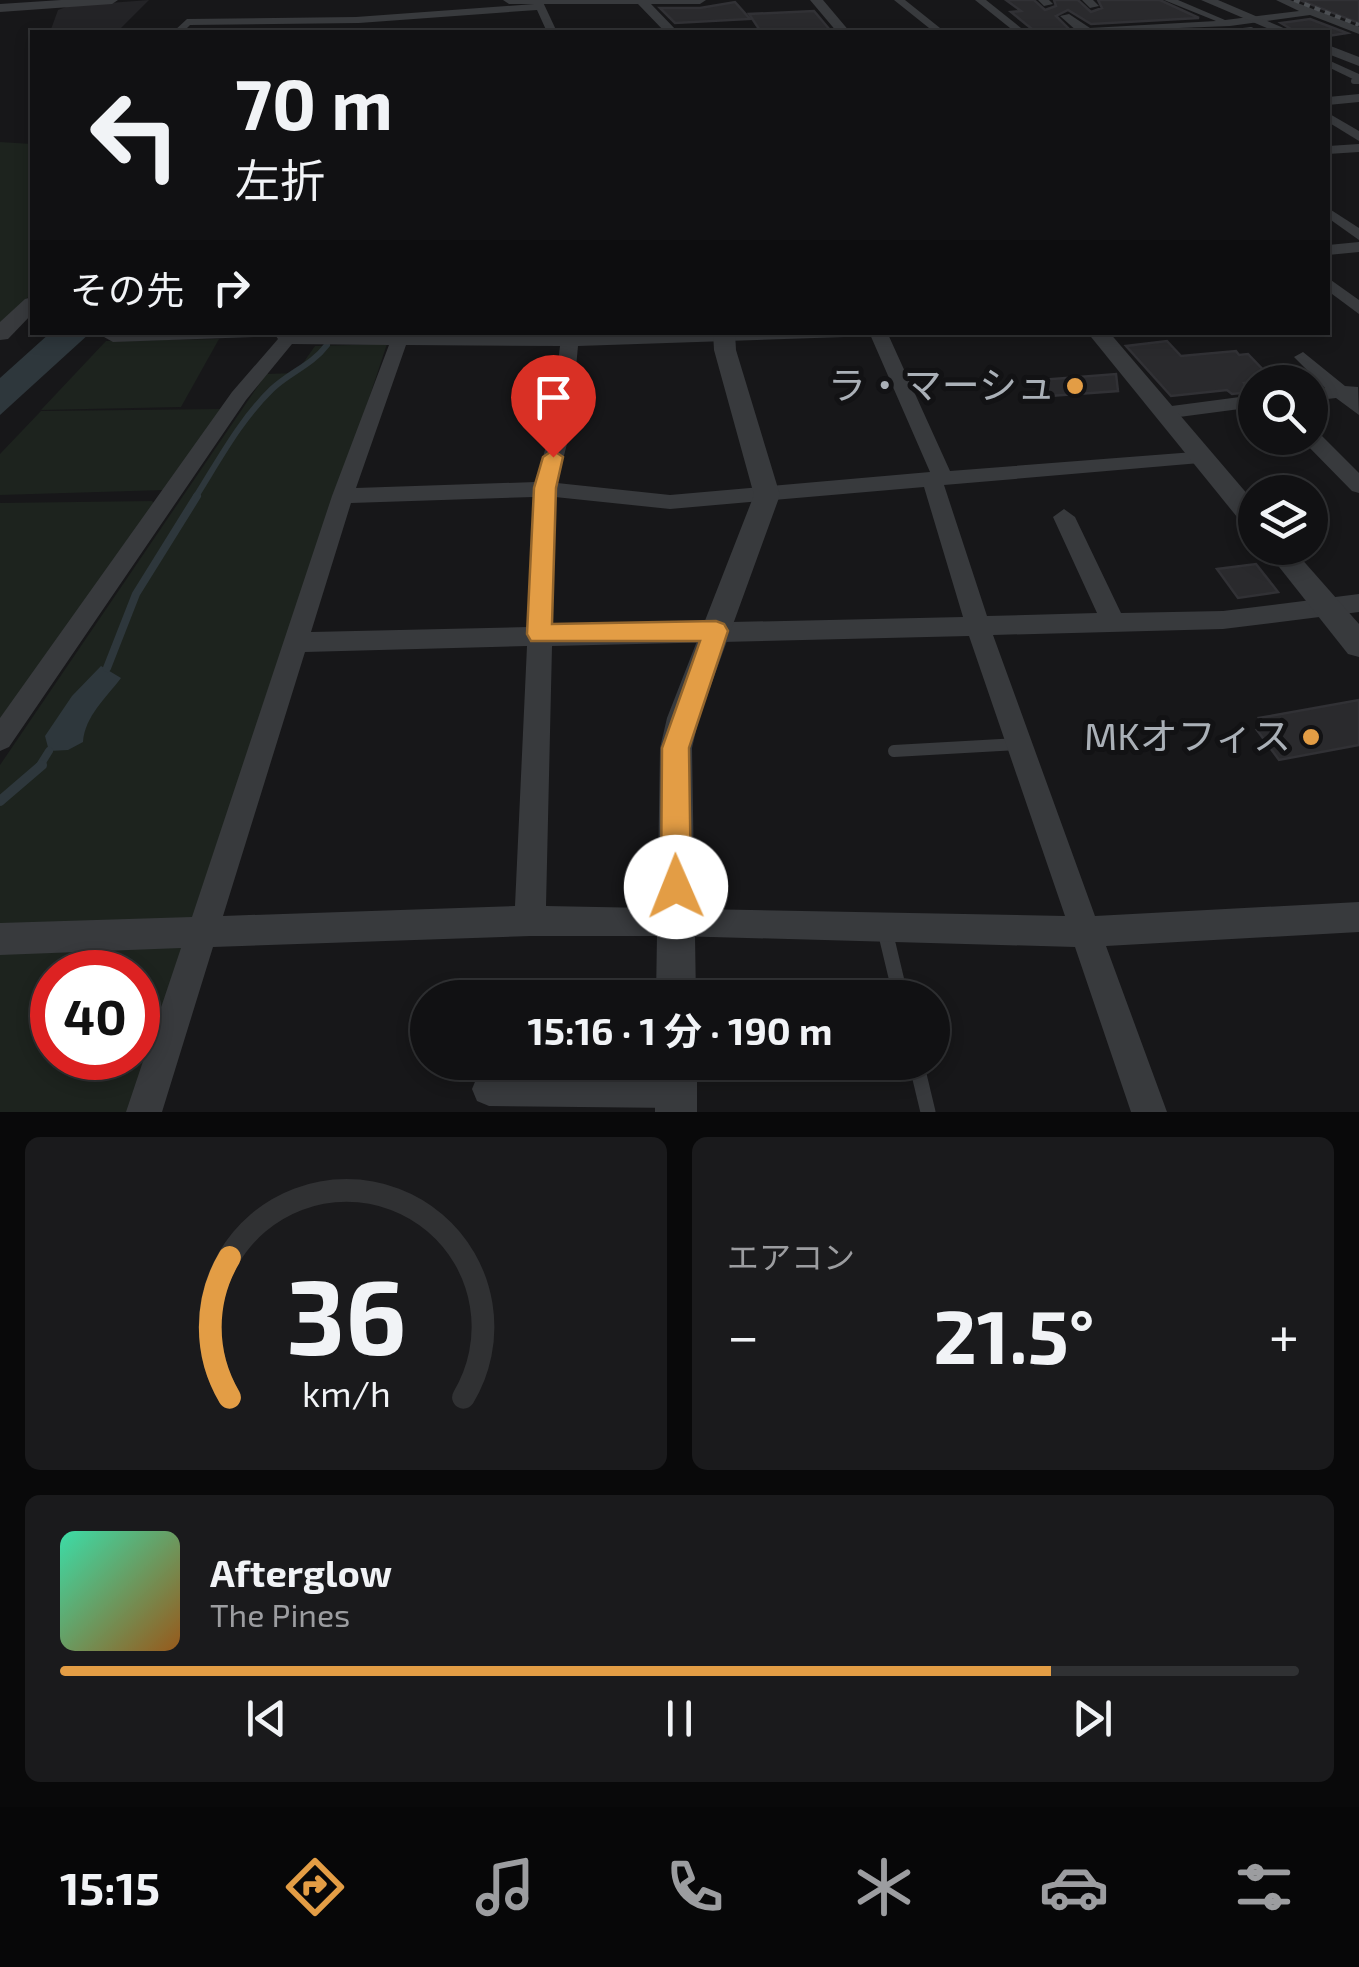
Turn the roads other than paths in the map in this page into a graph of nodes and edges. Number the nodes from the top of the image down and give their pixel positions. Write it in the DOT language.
graph roads {
  1 [pos="112,0"];
  2 [pos="402,0"];
  3 [pos="509,0"];
  4 [pos="700,0"];
  5 [pos="816,0"];
  6 [pos="899,0"];
  7 [pos="980,0"];
  8 [pos="1281,0"];
  9 [pos="642,1"];
  10 [pos="679,1"];
  11 [pos="533,2"];
  12 [pos="55,4"];
  13 [pos="1311,6"];
  14 [pos="0,8"];
  15 [pos="1192,9"];
  16 [pos="317,10"];
  17 [pos="1065,16"];
  18 [pos="49,18"];
  19 [pos="1359,18"];
  20 [pos="308,21"];
  21 [pos="1112,21"];
  22 [pos="358,24"];
  23 [pos="1231,26"];
  24 [pos="1251,29"];
  25 [pos="180,30"];
  26 [pos="551,30"];
  27 [pos="670,30"];
  28 [pos="842,30"];
  29 [pos="938,30"];
  30 [pos="1018,30"];
  31 [pos="1083,30"];
  32 [pos="1126,30"];
  33 [pos="1190,30"];
  34 [pos="1359,31"];
  35 [pos="1330,51"];
  36 [pos="1359,62"];
  37 [pos="1330,64"];
  38 [pos="1357,80"];
  39 [pos="1359,98"];
  40 [pos="1330,100"];
  41 [pos="1330,118"];
  42 [pos="1359,137"];
  43 [pos="1359,148"];
  44 [pos="1330,150"];
  45 [pos="1330,213"];
  46 [pos="1359,235"];
  47 [pos="1359,248"];
  48 [pos="1330,250"];
  49 [pos="1330,285"];
  50 [pos="30,305"];
  51 [pos="1359,309"];
  52 [pos="0,334"];
  53 [pos="146,335"];
  54 [pos="772,335"];
  55 [pos="879,335"];
  56 [pos="1100,335"];
  57 [pos="284,336"];
  58 [pos="113,337"];
  59 [pos="724,337"];
  60 [pos="400,338"];
  61 [pos="570,338"];
  62 [pos="1303,357"];
  63 [pos="1350,391"];
  64 [pos="1238,404"];
  65 [pos="1359,409"];
  66 [pos="1164,412"];
  67 [pos="1328,454"];
  68 [pos="1200,456"];
  69 [pos="938,479"];
  70 [pos="1359,486"];
  71 [pos="545,488"];
  72 [pos="343,496"];
  73 [pos="767,496"];
  74 [pos="1238,501"];
  75 [pos="1064,517"];
  76 [pos="1291,565"];
  77 [pos="1359,603"];
  78 [pos="1328,608"];
  79 [pos="1114,624"];
  80 [pos="978,626"];
  81 [pos="716,631"];
  82 [pos="540,634"];
  83 [pos="296,642"];
  84 [pos="1359,645"];
  85 [pos="0,739"];
  86 [pos="1020,744"];
  87 [pos="894,752"];
  88 [pos="1359,917"];
  89 [pos="676,920"];
  90 [pos="530,921"];
  91 [pos="884,927"];
  92 [pos="203,930"];
  93 [pos="1086,932"];
  94 [pos="0,939"];
  95 [pos="676,980"];
  96 [pos="897,980"];
  97 [pos="920,1080"];
  98 [pos="489,1089"];
  99 [pos="676,1089"];
  100 [pos="144,1112"];
  101 [pos="928,1112"];
  102 [pos="1149,1112"];
  1 -- 12 [label="street"];
  2 -- 22 [label="street"];
  3 -- 11 [label="street"];
  4 -- 10 [label="street"];
  5 -- 28 [label="street"];
  6 -- 29 [label="street"];
  7 -- 30 [label="street"];
  8 -- 13 [label="street"];
  9 -- 10 [label="street"];
  9 -- 11 [label="street"];
  9 -- 27 [label="street"];
  11 -- 22 [label="street"];
  11 -- 26 [label="street"];
  12 -- 14 [label="street"];
  12 -- 18 [label="street"];
  13 -- 19 [label="street"];
  13 -- 24 [label="street"];
  13 -- 34 [label="street"];
  15 -- 23 [label="street"];
  15 -- 24 [label="street"];
  16 -- 20 [label="street"];
  17 -- 31 [label="street"];
  20 -- 22 [label="street"];
  20 -- 25 [label="street"];
  21 -- 32 [label="street"];
  23 -- 24 [label="street"];
  23 -- 33 [label="street"];
  32 -- 33 [label="street"];
  35 -- 36 [label="street"];
  37 -- 38 [label="street"];
  39 -- 40 [label="street"];
  41 -- 42 [label="street"];
  43 -- 44 [label="street"];
  45 -- 46 [label="street"];
  47 -- 48 [label="street"];
  49 -- 51 [label="street"];
  50 -- 52 [label="street"];
  53 -- 58 [label="street"];
  54 -- 59 [label="street"];
  55 -- 69 [label="street"];
  56 -- 66 [label="street"];
  57 -- 60 [label="street"];
  57 -- 85 [label="street"];
  59 -- 61 [label="street"];
  59 -- 73 [label="street"];
  60 -- 61 [label="street"];
  60 -- 72 [label="street"];
  61 -- 71 [label="street"];
  62 -- 63 [label="street"];
  63 -- 65 [label="street"];
  64 -- 66 [label="street"];
  66 -- 68 [label="street"];
  67 -- 70 [label="street"];
  68 -- 69 [label="street"];
  68 -- 74 [label="street"];
  69 -- 73 [label="street"];
  69 -- 80 [label="street"];
  71 -- 72 [label="street"];
  71 -- 73 [label="street"];
  71 -- 82 [label="street"];
  72 -- 83 [label="street"];
  73 -- 81 [label="street"];
  75 -- 79 [label="street"];
  76 -- 78 [label="street"];
  77 -- 78 [label="street"];
  78 -- 79 [label="street"];
  78 -- 84 [label="street"];
  79 -- 80 [label="street"];
  80 -- 81 [label="street"];
  80 -- 86 [label="street"];
  81 -- 82 [label="street"];
  81 -- 89 [label="street"];
  82 -- 83 [label="street"];
  82 -- 90 [label="street"];
  83 -- 92 [label="street"];
  86 -- 87 [label="lane"];
  86 -- 93 [label="street"];
  88 -- 93 [label="street"];
  89 -- 90 [label="street"];
  89 -- 91 [label="street"];
  89 -- 95 [label="street"];
  90 -- 92 [label="street"];
  91 -- 93 [label="street"];
  91 -- 96 [label="lane"];
  92 -- 94 [label="street"];
  92 -- 100 [label="street"];
  93 -- 102 [label="street"];
  97 -- 101 [label="lane"];
  98 -- 99 [label="street"];
}
